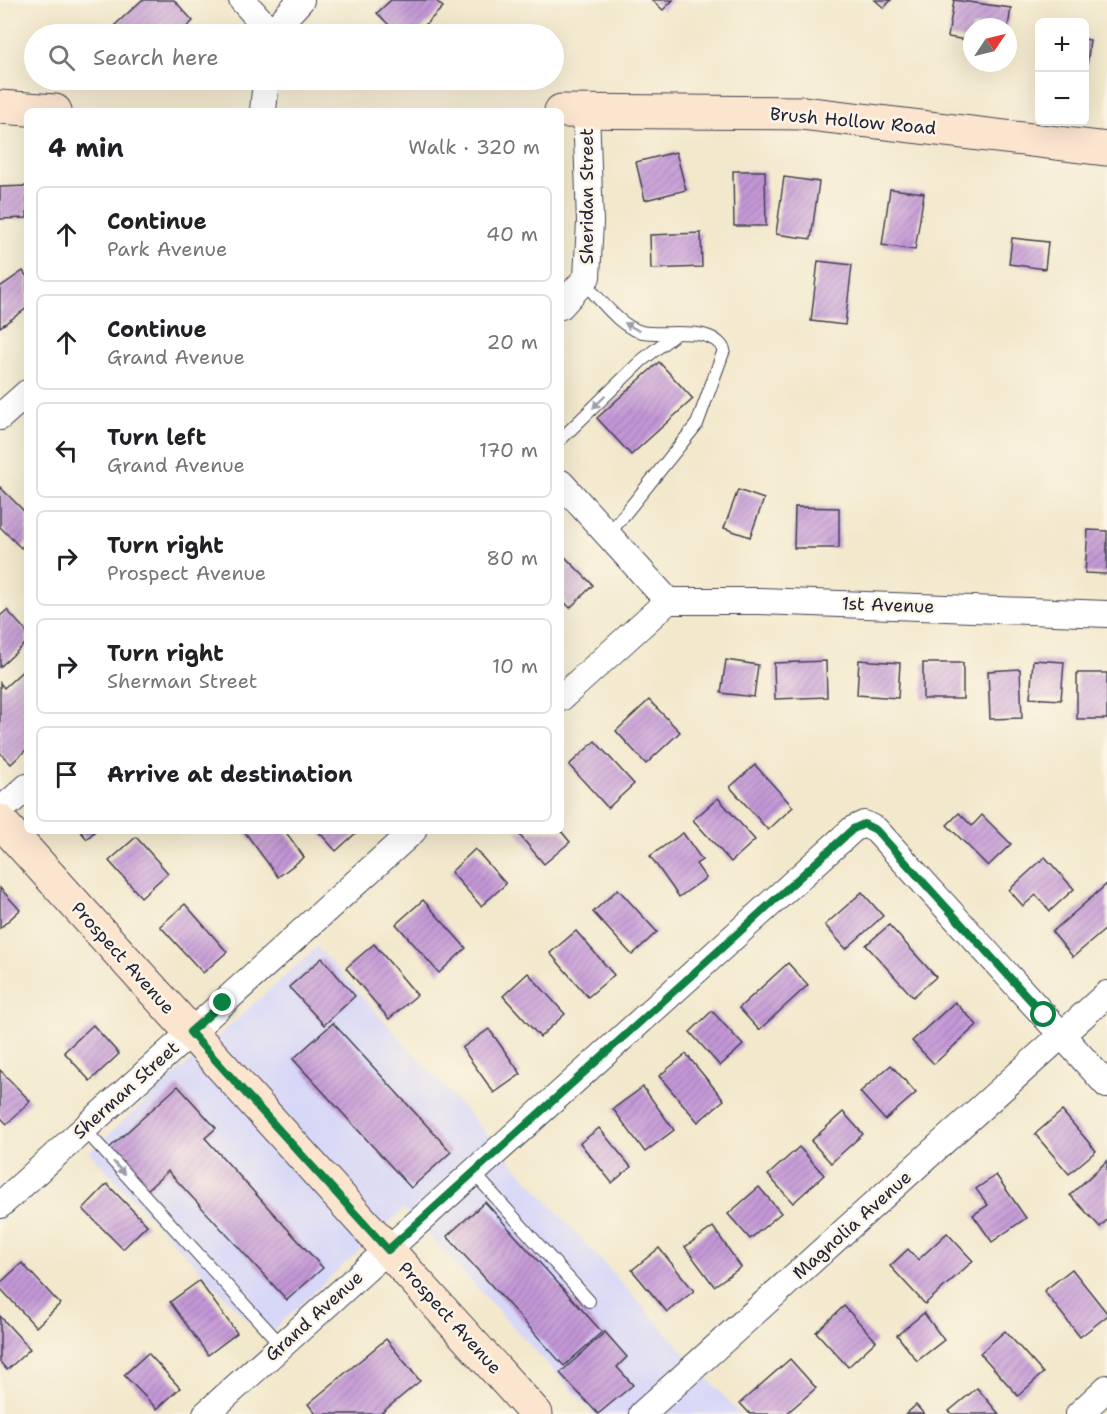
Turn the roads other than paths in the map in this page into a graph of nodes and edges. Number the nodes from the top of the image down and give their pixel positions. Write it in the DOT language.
graph roads {
  1 [pos="242,0"];
  2 [pos="301,0"];
  3 [pos="263,24"];
  4 [pos="279,24"];
  5 [pos="265,90"];
  6 [pos="0,107"];
  7 [pos="262,108"];
  8 [pos="24,109"];
  9 [pos="573,111"];
  10 [pos="1107,149"];
  11 [pos="583,282"];
  12 [pos="564,303"];
  13 [pos="674,335"];
  14 [pos="24,396"];
  15 [pos="0,417"];
  16 [pos="564,436"];
  17 [pos="564,486"];
  18 [pos="608,535"];
  19 [pos="668,601"];
  20 [pos="1107,614"];
  21 [pos="564,695"];
  22 [pos="24,790"];
  23 [pos="0,811"];
  24 [pos="0,821"];
  25 [pos="410,834"];
  26 [pos="1107,994"];
  27 [pos="190,1032"];
  28 [pos="1062,1035"];
  29 [pos="1107,1085"];
  30 [pos="84,1129"];
  31 [pos="473,1172"];
  32 [pos="0,1205"];
  33 [pos="388,1250"];
  34 [pos="589,1300"];
  35 [pos="282,1346"];
  36 [pos="1107,1388"];
  37 [pos="207,1414"];
  38 [pos="536,1414"];
  39 [pos="642,1414"];
  40 [pos="1079,1414"];
  1 -- 3 [label="street"];
  2 -- 4 [label="street"];
  5 -- 7 [label="street"];
  6 -- 8 [label="main road"];
  9 -- 10 [label="main road, Brush Hollow Road"];
  9 -- 11 [label="street, Sheridan Street"];
  11 -- 12 [label="street, Sheridan Street"];
  13 -- 11 [label="lane, one-way"];
  13 -- 16 [label="lane, one-way"];
  13 -- 18 [label="lane"];
  14 -- 15 [label="street"];
  17 -- 18 [label="street"];
  18 -- 19 [label="street"];
  19 -- 20 [label="street, 1st Avenue"];
  19 -- 21 [label="street"];
  22 -- 23 [label="street"];
  24 -- 27 [label="main road, Prospect Avenue"];
  25 -- 27 [label="street, Sherman Street"];
  26 -- 28 [label="street, Magnolia Avenue"];
  27 -- 30 [label="street, Sherman Street"];
  27 -- 33 [label="main road, Prospect Avenue"];
  28 -- 29 [label="street"];
  28 -- 31 [label="street, Grand Avenue"];
  28 -- 39 [label="street, Magnolia Avenue"];
  30 -- 32 [label="street, Sherman Street"];
  30 -- 35 [label="lane, one-way"];
  31 -- 33 [label="street, Grand Avenue"];
  31 -- 34 [label="lane"];
  33 -- 35 [label="street, Grand Avenue"];
  33 -- 38 [label="main road, Prospect Avenue"];
  35 -- 37 [label="street, Grand Avenue"];
  36 -- 40 [label="street"];
}
